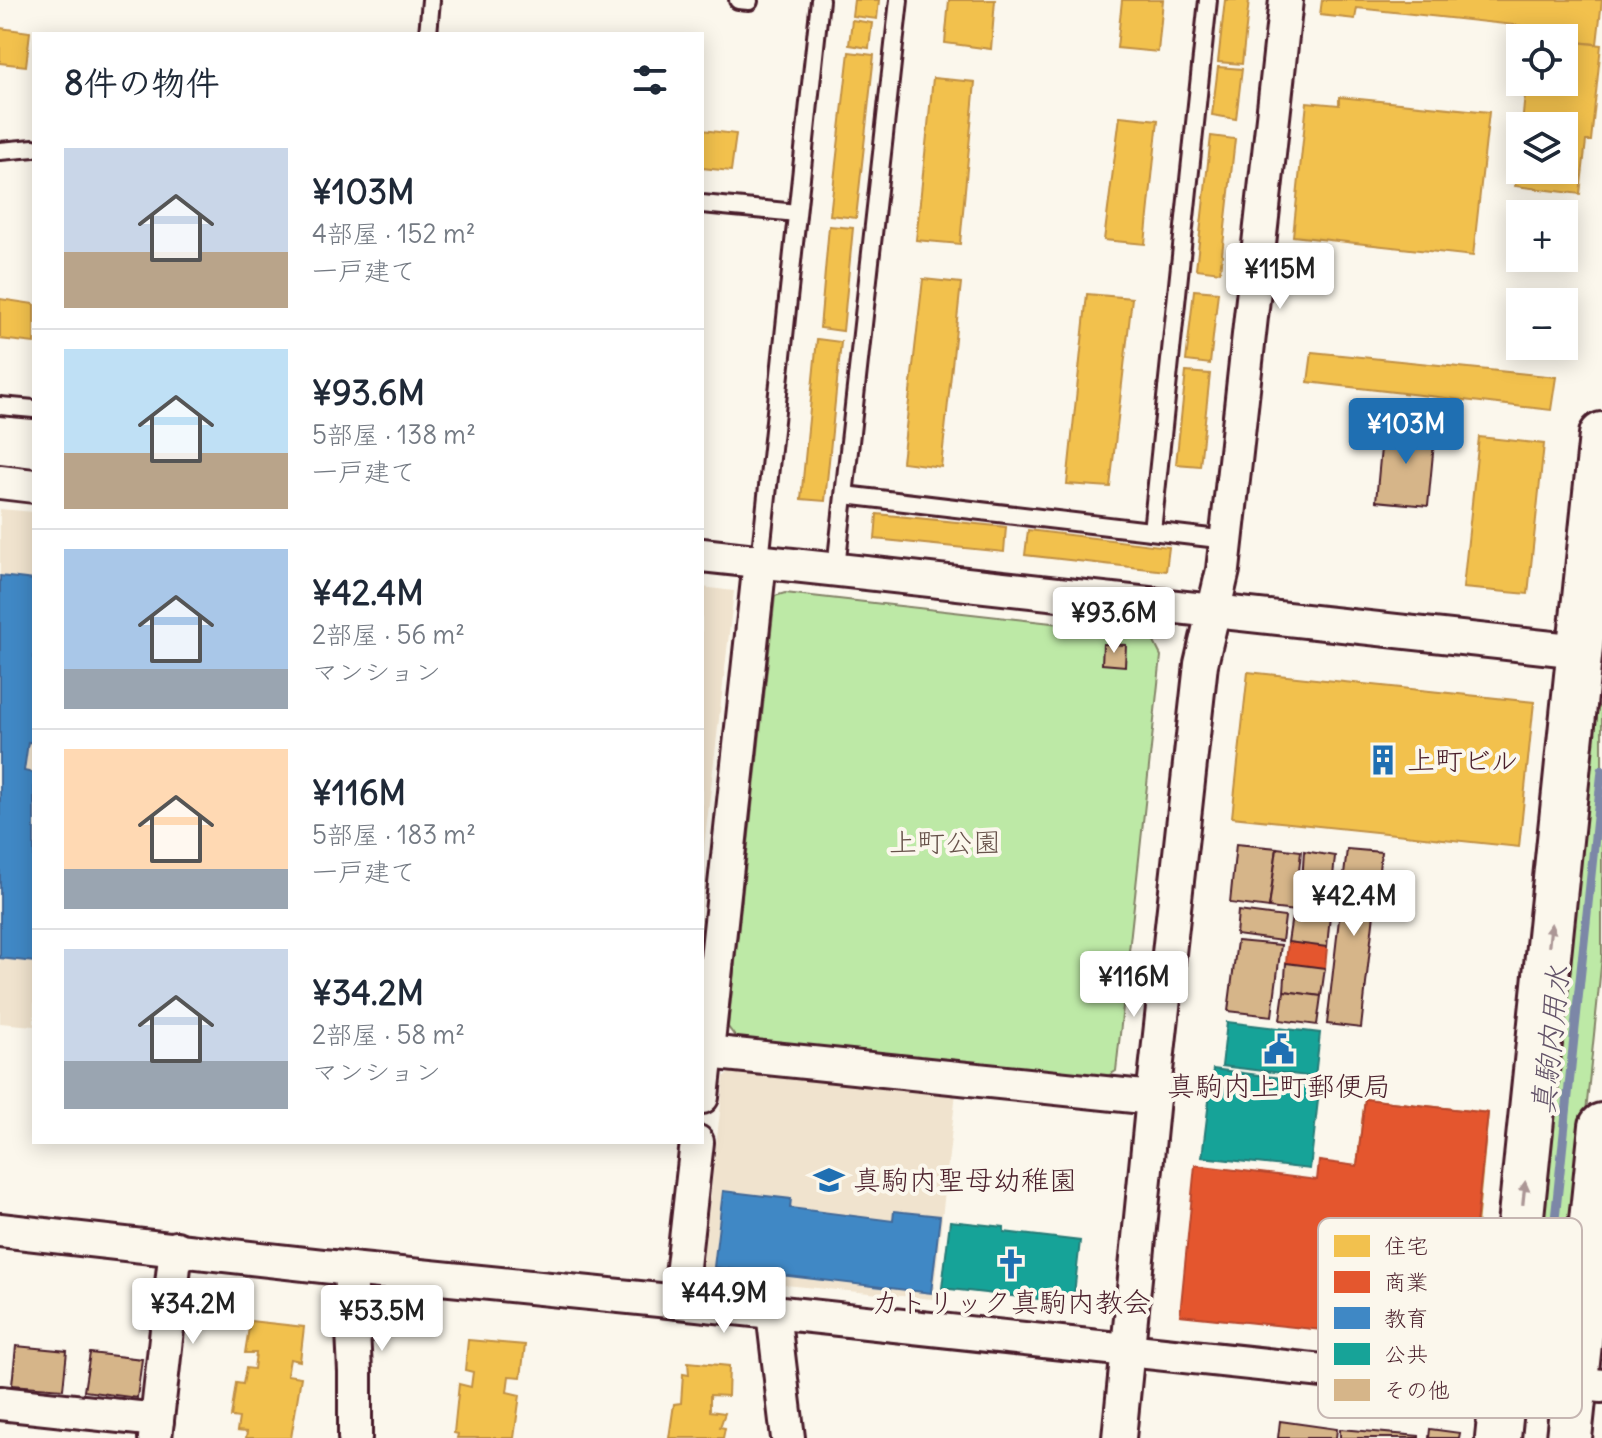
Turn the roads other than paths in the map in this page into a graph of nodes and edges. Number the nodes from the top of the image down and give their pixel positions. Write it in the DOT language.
graph roads {
  1 [pos="431,0"];
  2 [pos="820,0"];
  3 [pos="899,0"];
  4 [pos="1208,0"];
  5 [pos="1286,0"];
  6 [pos="428,32"];
  7 [pos="32,148"];
  8 [pos="0,151"];
  9 [pos="704,204"];
  10 [pos="797,213"];
  11 [pos="0,406"];
  12 [pos="32,409"];
  13 [pos="1602,435"];
  14 [pos="0,482"];
  15 [pos="32,486"];
  16 [pos="845,495"];
  17 [pos="1152,531"];
  18 [pos="1227,540"];
  19 [pos="704,555"];
  20 [pos="760,561"];
  21 [pos="836,568"];
  22 [pos="1213,611"];
  23 [pos="1591,652"];
  24 [pos="707,1052"];
  25 [pos="704,1079"];
  26 [pos="1153,1098"];
  27 [pos="1602,1126"];
  28 [pos="697,1144"];
  29 [pos="1523,1218"];
  30 [pos="0,1230"];
  31 [pos="176,1248"];
  32 [pos="350,1269"];
  33 [pos="679,1302"];
  34 [pos="773,1312"];
  35 [pos="1128,1350"];
  36 [pos="1318,1370"];
  37 [pos="1588,1384"];
  38 [pos="0,1403"];
  39 [pos="1500,1418"];
  40 [pos="1576,1418"];
  41 [pos="156,1429"];
  42 [pos="355,1438"];
  43 [pos="788,1438"];
  44 [pos="1119,1438"];
  45 [pos="1498,1438"];
  46 [pos="1569,1438"];
  1 -- 6 [label="lane"];
  2 -- 10 [label="lane"];
  3 -- 16 [label="lane"];
  4 -- 17 [label="lane"];
  5 -- 18 [label="street"];
  7 -- 8 [label="lane"];
  9 -- 10 [label="lane"];
  10 -- 20 [label="lane"];
  11 -- 12 [label="lane"];
  13 -- 23 [label="street"];
  14 -- 15 [label="street"];
  16 -- 17 [label="lane"];
  16 -- 21 [label="lane"];
  17 -- 18 [label="lane"];
  18 -- 22 [label="street"];
  19 -- 20 [label="street"];
  20 -- 21 [label="street"];
  20 -- 24 [label="street"];
  21 -- 22 [label="street"];
  22 -- 23 [label="street"];
  22 -- 26 [label="street"];
  29 -- 23 [label="street, one-way"];
  24 -- 25 [label="street"];
  24 -- 26 [label="street"];
  26 -- 35 [label="street"];
  27 -- 37 [label="street"];
  28 -- 33 [label="street"];
  30 -- 31 [label="street"];
  31 -- 32 [label="street"];
  31 -- 41 [label="street"];
  32 -- 33 [label="street"];
  32 -- 42 [label="street"];
  33 -- 34 [label="street"];
  34 -- 35 [label="street"];
  34 -- 43 [label="street"];
  35 -- 36 [label="street"];
  35 -- 44 [label="street"];
  38 -- 41 [label="street"];
  39 -- 45 [label="street"];
  40 -- 46 [label="street"];
}
